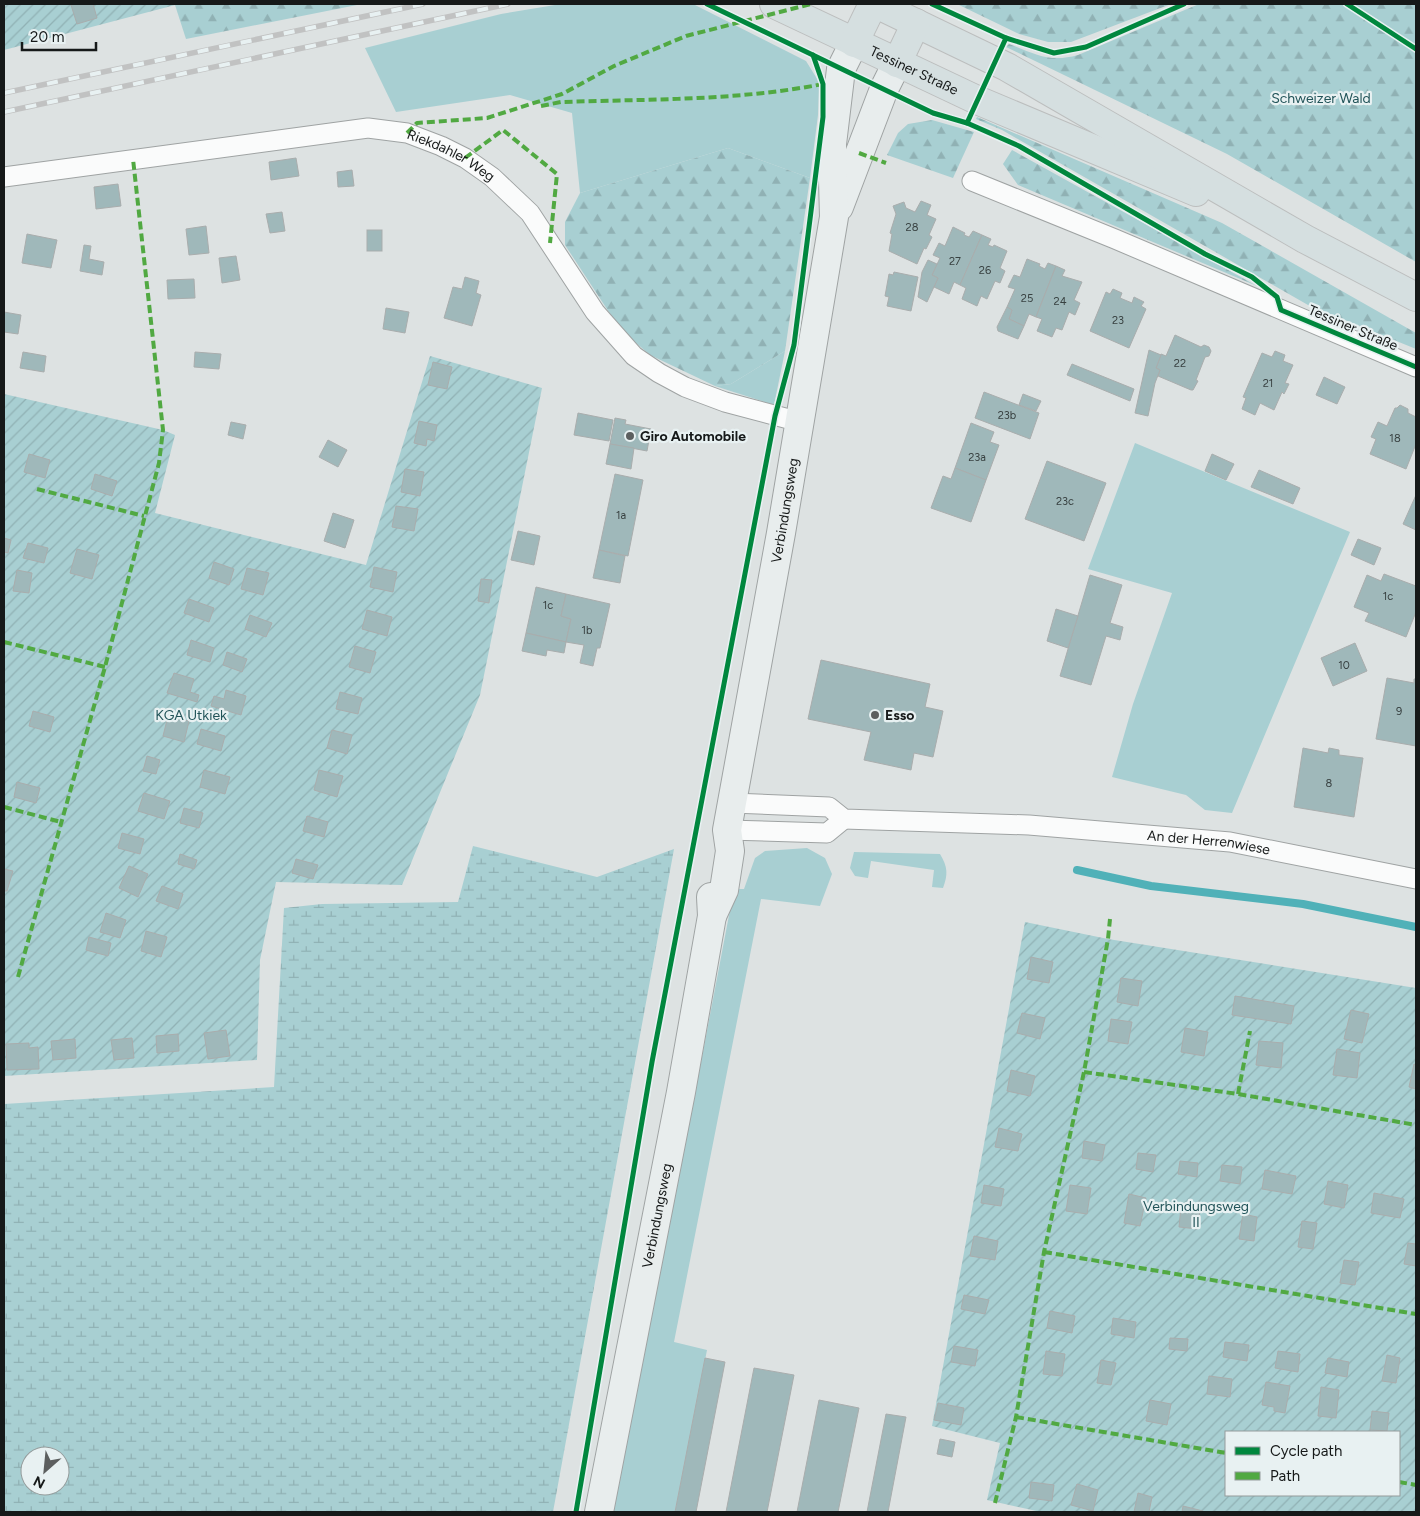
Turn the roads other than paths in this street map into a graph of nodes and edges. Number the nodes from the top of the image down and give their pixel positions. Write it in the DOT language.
graph roads {
  1 [pos="874,4"];
  2 [pos="784,9"];
  3 [pos="916,23"];
  4 [pos="854,43"];
  5 [pos="897,63"];
  6 [pos="4,177"];
  7 [pos="972,181"];
  8 [pos="834,217"];
  9 [pos="1305,238"];
  10 [pos="1416,297"];
  11 [pos="1416,367"];
  12 [pos="800,422"];
  13 [pos="732,803"];
  14 [pos="844,819"];
  15 [pos="727,830"];
  16 [pos="1416,879"];
  17 [pos="599,1512"];
  1 -- 3 [label="main road, Tessiner Straße"];
  1 -- 4 [label="main road"];
  2 -- 4 [label="main road, Tessiner Straße"];
  3 -- 5 [label="main road"];
  3 -- 9 [label="main road, Tessiner Straße"];
  4 -- 5 [label="main road, Tessiner Straße"];
  4 -- 8 [label="main road, Verbindungsweg"];
  5 -- 8 [label="main road, Verbindungsweg"];
  5 -- 9 [label="main road, Tessiner Straße"];
  6 -- 12 [label="street, Riekdahler Weg"];
  7 -- 11 [label="street, Tessiner Straße"];
  8 -- 12 [label="main road, Verbindungsweg"];
  9 -- 10 [label="main road, Tessiner Straße"];
  12 -- 13 [label="main road, Verbindungsweg"];
  13 -- 14 [label="street"];
  13 -- 15 [label="main road, Verbindungsweg"];
  14 -- 15 [label="street"];
  14 -- 16 [label="street, An der Herrenwiese"];
  15 -- 17 [label="main road, Verbindungsweg"];
}
